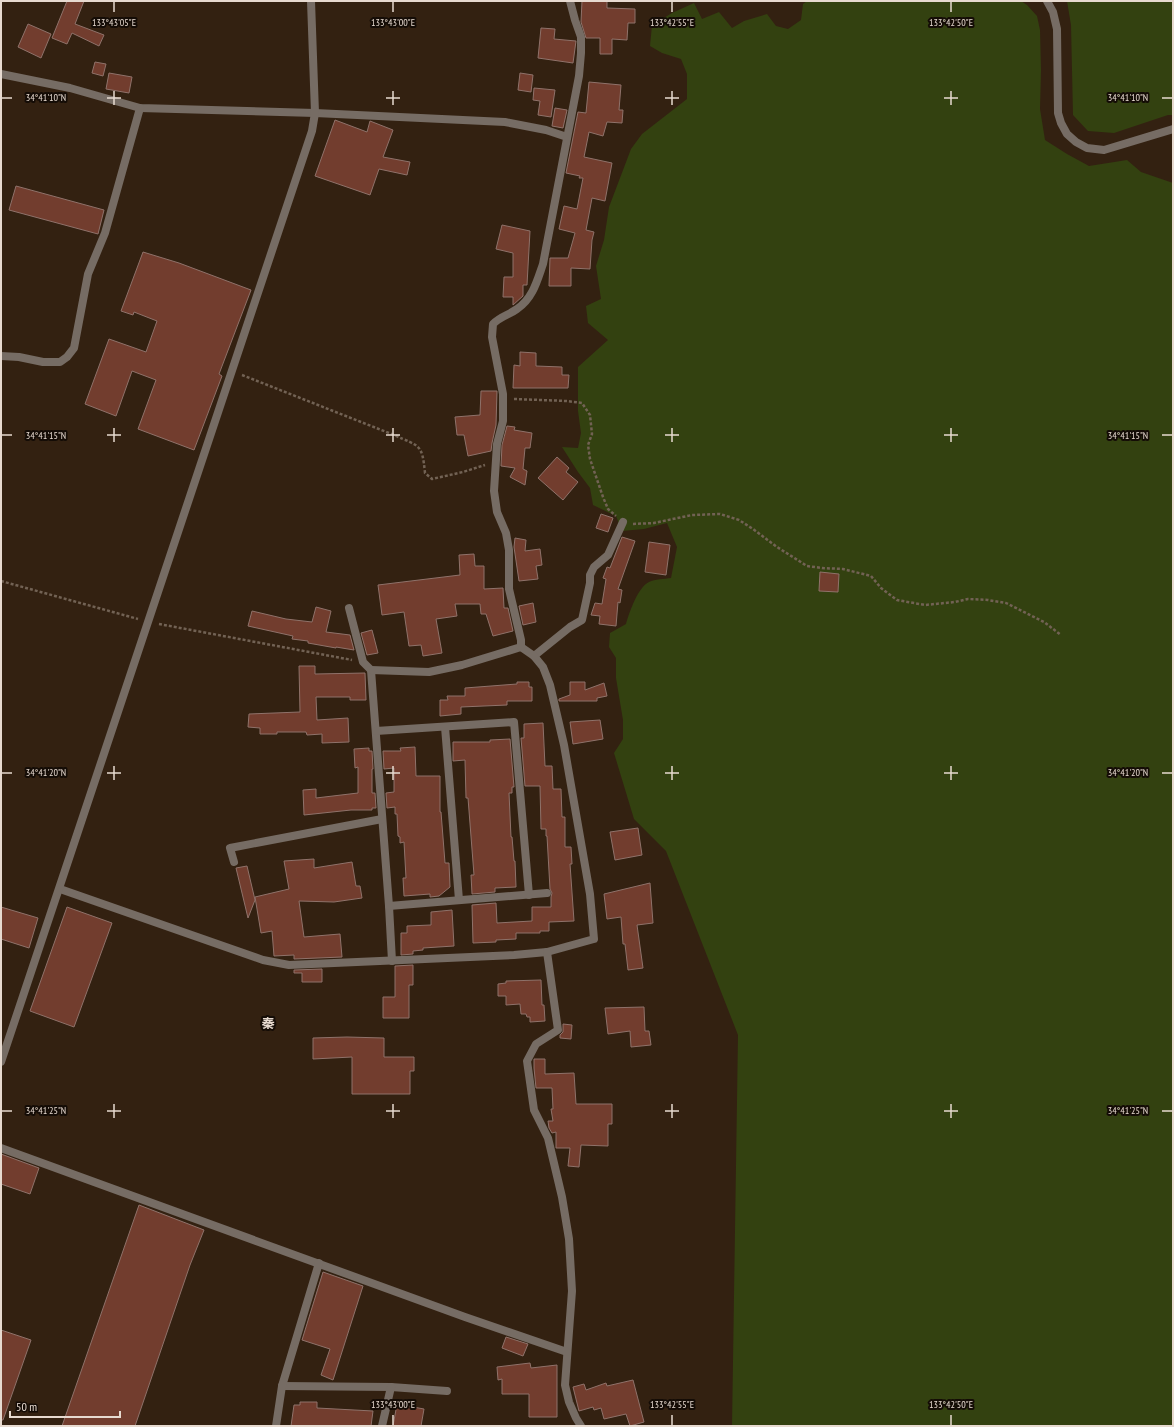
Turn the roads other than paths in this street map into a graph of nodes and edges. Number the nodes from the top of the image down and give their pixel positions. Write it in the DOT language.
graph roads {
  1 [pos="311,1"];
  2 [pos="570,1"];
  3 [pos="1047,1"];
  4 [pos="1,74"];
  5 [pos="140,108"];
  6 [pos="315,113"];
  7 [pos="1173,130"];
  8 [pos="567,137"];
  9 [pos="1,356"];
  10 [pos="623,522"];
  11 [pos="349,608"];
  12 [pos="521,647"];
  13 [pos="534,656"];
  14 [pos="371,670"];
  15 [pos="445,727"];
  16 [pos="376,731"];
  17 [pos="382,819"];
  18 [pos="234,862"];
  19 [pos="60,889"];
  20 [pos="548,893"];
  21 [pos="529,895"];
  22 [pos="459,900"];
  23 [pos="389,906"];
  24 [pos="547,952"];
  25 [pos="392,961"];
  26 [pos="1,1062"];
  27 [pos="1,1148"];
  28 [pos="318,1263"];
  29 [pos="567,1352"];
  30 [pos="282,1386"];
  31 [pos="391,1387"];
  32 [pos="447,1391"];
  33 [pos="276,1426"];
  34 [pos="382,1426"];
  35 [pos="581,1426"];
  1 -- 6 [label="street"];
  2 -- 8 [label="street"];
  3 -- 7 [label="street"];
  4 -- 5 [label="street"];
  5 -- 6 [label="street"];
  5 -- 9 [label="street"];
  6 -- 8 [label="street"];
  6 -- 19 [label="street"];
  8 -- 12 [label="street"];
  10 -- 13 [label="street"];
  11 -- 14 [label="street"];
  12 -- 13 [label="street"];
  12 -- 14 [label="street"];
  13 -- 24 [label="street"];
  14 -- 16 [label="street"];
  15 -- 16 [label="street"];
  15 -- 21 [label="street"];
  15 -- 22 [label="street"];
  16 -- 17 [label="street"];
  17 -- 18 [label="street"];
  17 -- 23 [label="street"];
  19 -- 25 [label="street"];
  19 -- 26 [label="street"];
  20 -- 21 [label="street"];
  21 -- 22 [label="street"];
  22 -- 23 [label="street"];
  23 -- 25 [label="street"];
  24 -- 25 [label="street"];
  24 -- 29 [label="street"];
  27 -- 28 [label="street"];
  28 -- 29 [label="street"];
  28 -- 30 [label="street"];
  29 -- 35 [label="street"];
  30 -- 31 [label="street"];
  30 -- 33 [label="street"];
  31 -- 32 [label="street"];
  31 -- 34 [label="street"];
}
